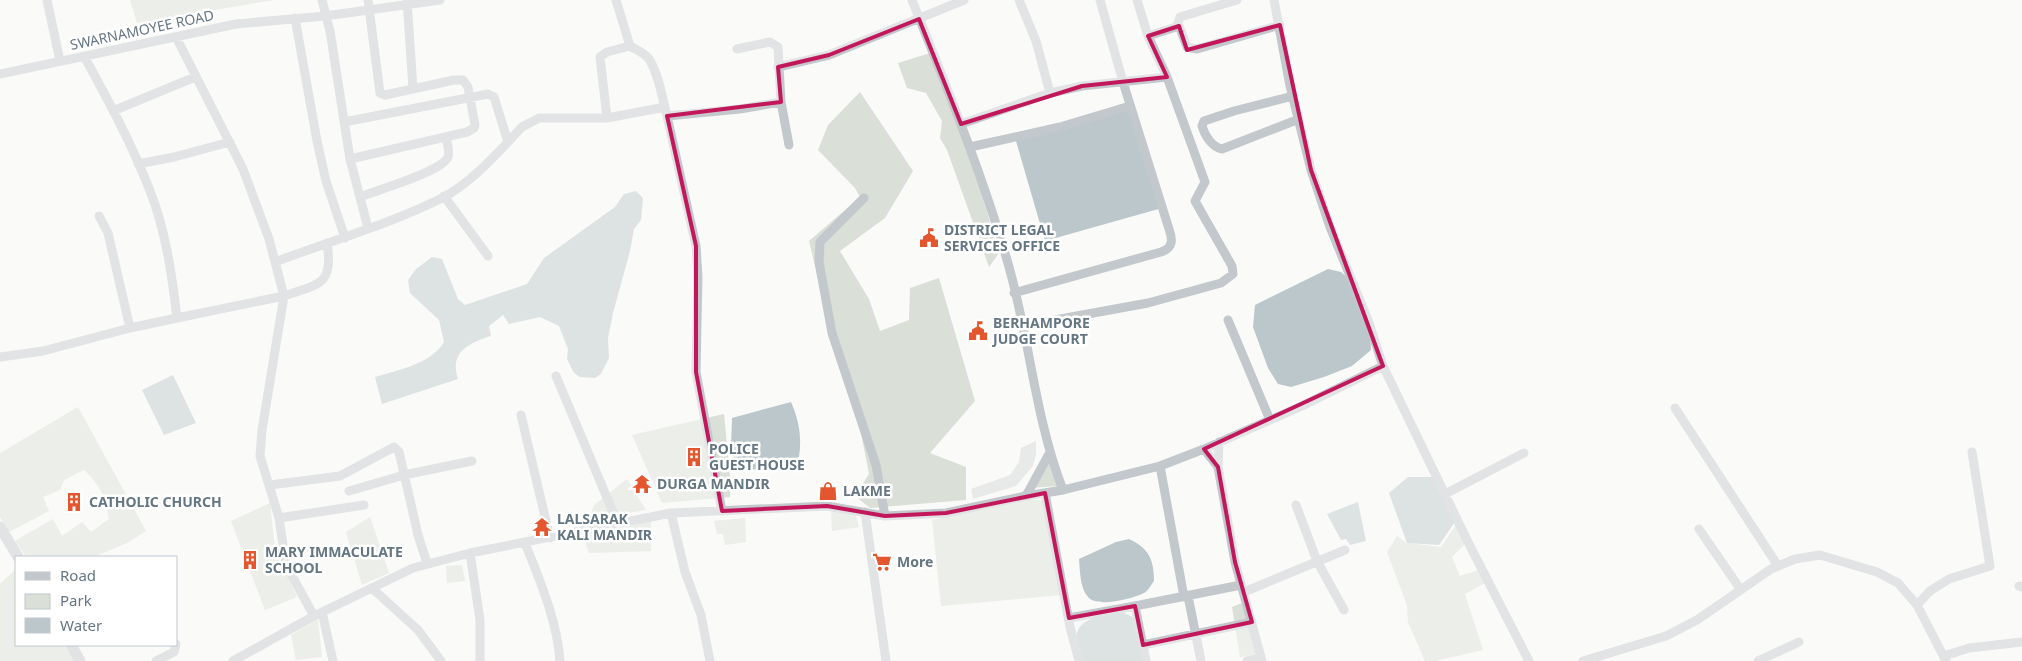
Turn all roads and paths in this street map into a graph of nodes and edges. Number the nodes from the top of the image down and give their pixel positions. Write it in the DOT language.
graph roads {
  1 [pos="47,0"];
  2 [pos="322,0"];
  3 [pos="368,0"];
  4 [pos="440,0"];
  5 [pos="616,0"];
  6 [pos="912,0"];
  7 [pos="964,0"];
  8 [pos="1019,0"];
  9 [pos="1100,0"];
  10 [pos="1137,0"];
  11 [pos="1237,0"];
  12 [pos="1274,0"];
  13 [pos="407,2"];
  14 [pos="370,10"];
  15 [pos="325,16"];
  16 [pos="295,18"];
  17 [pos="920,19"];
  18 [pos="1280,25"];
  19 [pos="1179,26"];
  20 [pos="1148,36"];
  21 [pos="176,37"];
  22 [pos="630,46"];
  23 [pos="736,48"];
  24 [pos="84,56"];
  25 [pos="60,61"];
  26 [pos="778,67"];
  27 [pos="0,74"];
  28 [pos="195,77"];
  29 [pos="1167,77"];
  30 [pos="1123,82"];
  31 [pos="413,89"];
  32 [pos="1050,93"];
  33 [pos="470,96"];
  34 [pos="1293,96"];
  35 [pos="781,102"];
  36 [pos="1130,106"];
  37 [pos="114,111"];
  38 [pos="666,112"];
  39 [pos="607,118"];
  40 [pos="1298,119"];
  41 [pos="344,122"];
  42 [pos="961,124"];
  43 [pos="446,137"];
  44 [pos="230,142"];
  45 [pos="508,142"];
  46 [pos="789,145"];
  47 [pos="970,147"];
  48 [pos="350,159"];
  49 [pos="138,164"];
  50 [pos="444,196"];
  51 [pos="360,197"];
  52 [pos="864,198"];
  53 [pos="99,216"];
  54 [pos="368,228"];
  55 [pos="345,238"];
  56 [pos="327,243"];
  57 [pos="488,256"];
  58 [pos="275,262"];
  59 [pos="1014,293"];
  60 [pos="284,296"];
  61 [pos="177,318"];
  62 [pos="1228,320"];
  63 [pos="1022,326"];
  64 [pos="130,328"];
  65 [pos="0,357"];
  66 [pos="1383,366"];
  67 [pos="556,376"];
  68 [pos="1675,408"];
  69 [pos="521,415"];
  70 [pos="1270,420"];
  71 [pos="1219,442"];
  72 [pos="1204,449"];
  73 [pos="1972,452"];
  74 [pos="1049,454"];
  75 [pos="1524,454"];
  76 [pos="472,461"];
  77 [pos="1160,466"];
  78 [pos="1218,467"];
  79 [pos="404,475"];
  80 [pos="270,485"];
  81 [pos="1063,490"];
  82 [pos="349,491"];
  83 [pos="1046,493"];
  84 [pos="1445,494"];
  85 [pos="1026,496"];
  86 [pos="364,505"];
  87 [pos="1296,505"];
  88 [pos="722,511"];
  89 [pos="866,512"];
  90 [pos="671,513"];
  91 [pos="884,516"];
  92 [pos="279,518"];
  93 [pos="618,524"];
  94 [pos="0,527"];
  95 [pos="1699,528"];
  96 [pos="550,538"];
  97 [pos="525,542"];
  98 [pos="1345,550"];
  99 [pos="470,553"];
  100 [pos="17,556"];
  101 [pos="1317,561"];
  102 [pos="427,563"];
  103 [pos="1778,566"];
  104 [pos="1242,588"];
  105 [pos="373,589"];
  106 [pos="1741,590"];
  107 [pos="1186,597"];
  108 [pos="1917,605"];
  109 [pos="1135,606"];
  110 [pos="1344,610"];
  111 [pos="318,614"];
  112 [pos="1069,618"];
  113 [pos="1252,622"];
  114 [pos="1195,634"];
  115 [pos="1799,642"];
  116 [pos="2022,642"];
  117 [pos="1143,645"];
  118 [pos="71,646"];
  119 [pos="176,646"];
  120 [pos="1604,658"];
  121 [pos="1945,658"];
  122 [pos="1262,659"];
  123 [pos="80,661"];
  124 [pos="156,661"];
  125 [pos="232,661"];
  126 [pos="333,661"];
  127 [pos="441,661"];
  128 [pos="480,661"];
  129 [pos="560,661"];
  130 [pos="710,661"];
  131 [pos="886,661"];
  132 [pos="1079,661"];
  133 [pos="1146,661"];
  134 [pos="1201,661"];
  135 [pos="1247,661"];
  136 [pos="1530,661"];
  137 [pos="1583,661"];
  138 [pos="1758,661"];
  1 -- 25 [label="street"];
  2 -- 15 [label="street"];
  3 -- 14 [label="street"];
  4 -- 13 [label="street, SWARNAMOYEE ROAD"];
  5 -- 22 [label="street"];
  6 -- 17 [label="street"];
  7 -- 17 [label="street"];
  8 -- 32 [label="street"];
  9 -- 30 [label="street"];
  10 -- 20 [label="street"];
  11 -- 19 [label="street"];
  12 -- 18 [label="street"];
  13 -- 14 [label="street, SWARNAMOYEE ROAD"];
  13 -- 31 [label="street"];
  14 -- 15 [label="street, SWARNAMOYEE ROAD"];
  14 -- 31 [label="street"];
  15 -- 16 [label="street, SWARNAMOYEE ROAD"];
  15 -- 41 [label="street"];
  16 -- 21 [label="street, SWARNAMOYEE ROAD"];
  16 -- 55 [label="street"];
  17 -- 26 [label="street"];
  17 -- 42 [label="street"];
  18 -- 19 [label="street"];
  18 -- 34 [label="street"];
  19 -- 20 [label="street"];
  20 -- 29 [label="street"];
  21 -- 24 [label="street, SWARNAMOYEE ROAD"];
  21 -- 28 [label="street"];
  22 -- 38 [label="street"];
  22 -- 39 [label="street"];
  23 -- 26 [label="street"];
  24 -- 25 [label="street, SWARNAMOYEE ROAD"];
  24 -- 37 [label="street"];
  25 -- 27 [label="street, SWARNAMOYEE ROAD"];
  26 -- 35 [label="street"];
  28 -- 37 [label="street"];
  28 -- 44 [label="street"];
  29 -- 30 [label="street"];
  29 -- 63 [label="street"];
  30 -- 32 [label="street"];
  30 -- 36 [label="street"];
  31 -- 33 [label="street"];
  32 -- 42 [label="street"];
  33 -- 41 [label="street"];
  33 -- 43 [label="street"];
  33 -- 45 [label="street"];
  34 -- 40 [label="street"];
  34 -- 40 [label="street"];
  35 -- 38 [label="street"];
  35 -- 46 [label="street"];
  36 -- 47 [label="street"];
  36 -- 59 [label="street"];
  37 -- 49 [label="street"];
  38 -- 39 [label="street"];
  38 -- 88 [label="street"];
  39 -- 45 [label="street"];
  40 -- 66 [label="street"];
  41 -- 48 [label="street"];
  42 -- 47 [label="street"];
  43 -- 48 [label="street"];
  43 -- 51 [label="street"];
  44 -- 49 [label="street"];
  44 -- 58 [label="street"];
  45 -- 50 [label="street"];
  47 -- 59 [label="street"];
  48 -- 51 [label="street"];
  49 -- 61 [label="street"];
  50 -- 54 [label="street"];
  50 -- 57 [label="street"];
  51 -- 54 [label="street"];
  52 -- 91 [label="street"];
  53 -- 64 [label="street"];
  54 -- 55 [label="street"];
  55 -- 56 [label="street"];
  56 -- 58 [label="street"];
  56 -- 60 [label="street"];
  58 -- 60 [label="street"];
  59 -- 63 [label="street"];
  60 -- 61 [label="street"];
  60 -- 80 [label="street"];
  61 -- 64 [label="street"];
  62 -- 70 [label="street"];
  63 -- 74 [label="street"];
  64 -- 65 [label="street"];
  66 -- 70 [label="street"];
  66 -- 84 [label="street"];
  67 -- 93 [label="street"];
  68 -- 103 [label="street"];
  69 -- 96 [label="street"];
  70 -- 71 [label="street"];
  71 -- 72 [label="street"];
  71 -- 78 [label="street"];
  72 -- 77 [label="street"];
  72 -- 78 [label="street"];
  73 -- 108 [label="street"];
  74 -- 81 [label="street"];
  74 -- 85 [label="street"];
  75 -- 84 [label="street"];
  76 -- 79 [label="street"];
  77 -- 81 [label="street"];
  77 -- 107 [label="street"];
  78 -- 104 [label="street"];
  79 -- 80 [label="street"];
  79 -- 82 [label="street"];
  79 -- 102 [label="street"];
  80 -- 92 [label="street"];
  81 -- 83 [label="street"];
  83 -- 85 [label="street"];
  83 -- 112 [label="street"];
  84 -- 136 [label="street"];
  85 -- 91 [label="street"];
  86 -- 92 [label="street"];
  87 -- 101 [label="street"];
  88 -- 89 [label="street"];
  88 -- 90 [label="street"];
  89 -- 91 [label="street"];
  89 -- 131 [label="street"];
  90 -- 93 [label="street"];
  90 -- 130 [label="street"];
  92 -- 111 [label="street"];
  93 -- 96 [label="street"];
  94 -- 100 [label="street"];
  95 -- 106 [label="street"];
  96 -- 97 [label="street"];
  97 -- 99 [label="street"];
  97 -- 129 [label="street"];
  98 -- 101 [label="street"];
  99 -- 102 [label="street"];
  99 -- 128 [label="street"];
  101 -- 104 [label="street"];
  101 -- 110 [label="street"];
  102 -- 105 [label="street"];
  103 -- 106 [label="street"];
  103 -- 108 [label="street"];
  104 -- 107 [label="street"];
  104 -- 113 [label="street"];
  105 -- 111 [label="street"];
  105 -- 127 [label="street"];
  106 -- 120 [label="street"];
  107 -- 109 [label="street"];
  107 -- 114 [label="street"];
  108 -- 121 [label="street"];
  109 -- 112 [label="street"];
  109 -- 117 [label="street"];
  111 -- 125 [label="street"];
  111 -- 126 [label="street"];
  112 -- 132 [label="street"];
  113 -- 114 [label="street"];
  113 -- 122 [label="street"];
  114 -- 117 [label="street"];
  114 -- 134 [label="street"];
  115 -- 138 [label="street"];
  116 -- 121 [label="street"];
  117 -- 133 [label="street"];
  118 -- 123 [label="street"];
  119 -- 124 [label="street"];
  120 -- 137 [label="street"];
  122 -- 135 [label="street"];
}
